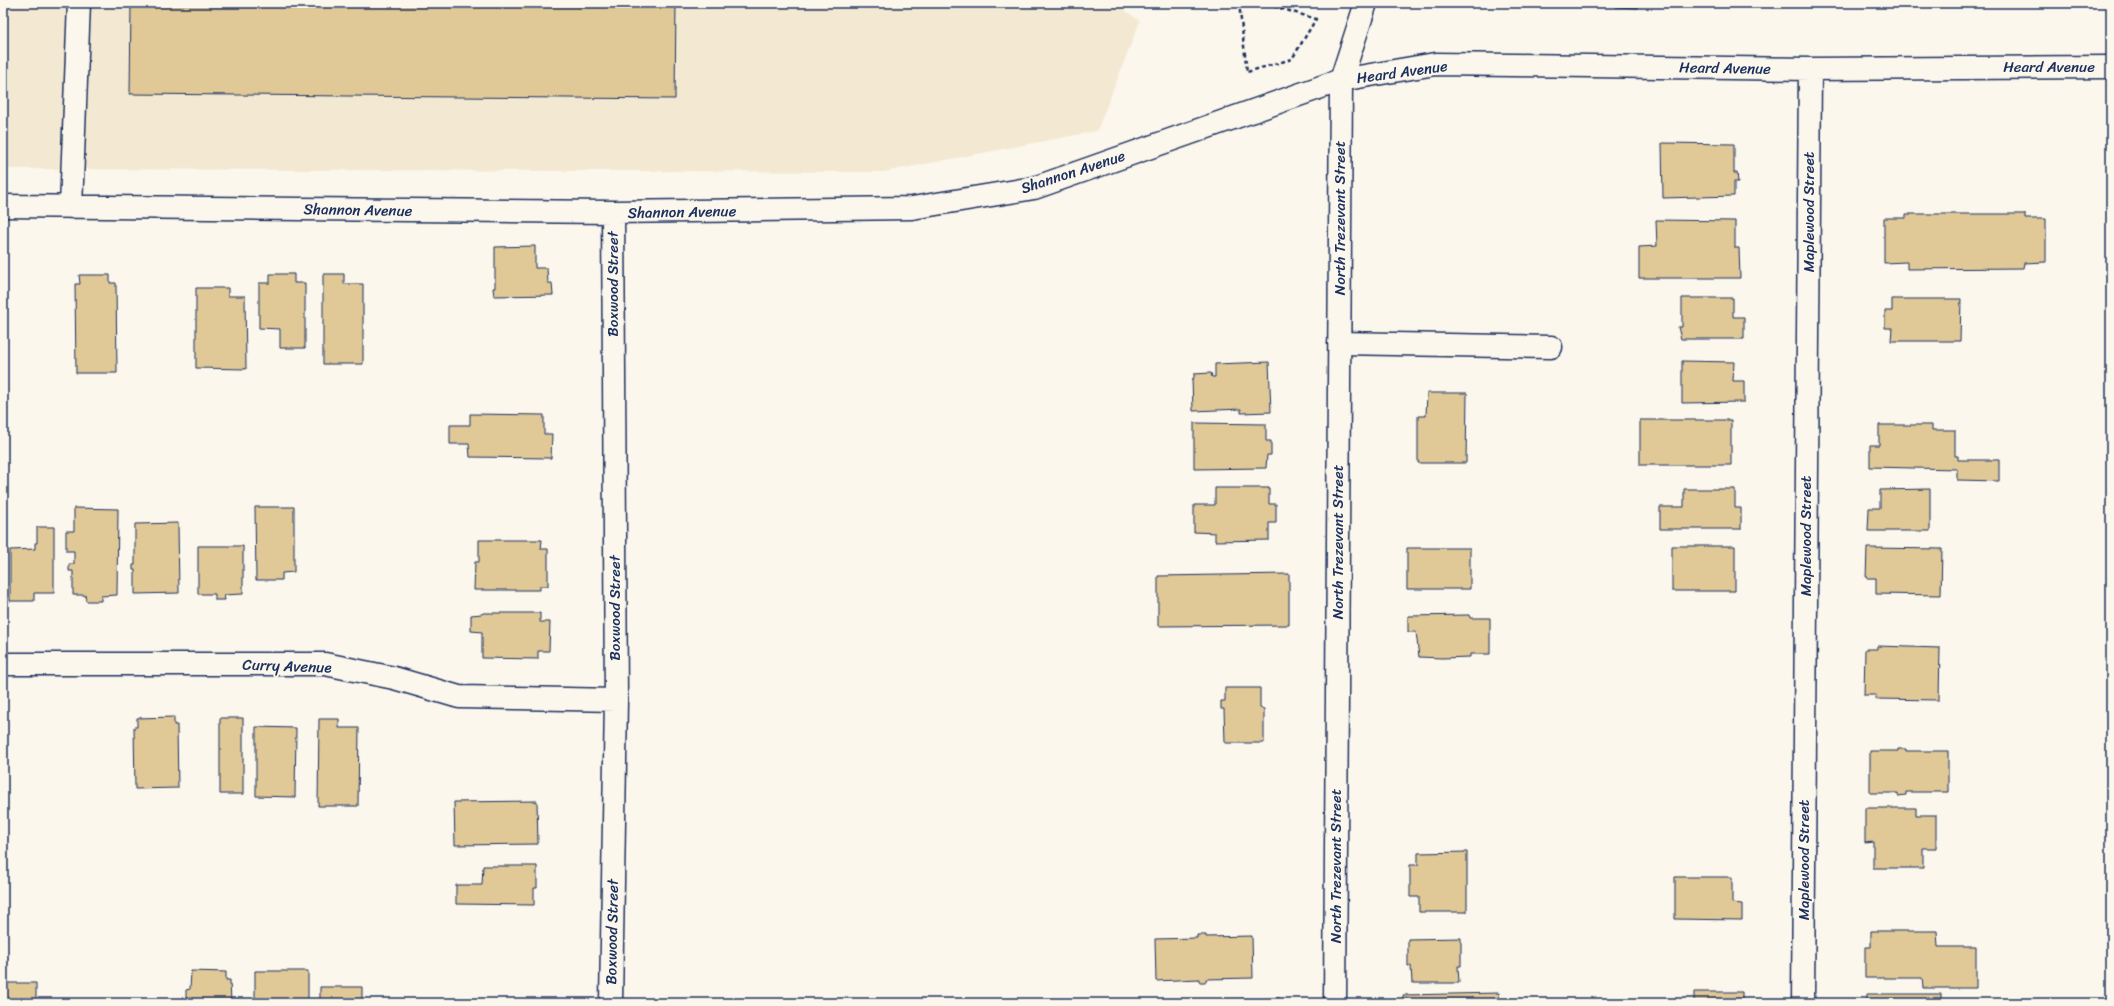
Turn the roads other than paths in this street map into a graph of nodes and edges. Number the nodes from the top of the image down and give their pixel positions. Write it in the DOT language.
graph roads {
  1 [pos="79,3"];
  2 [pos="1366,3"];
  3 [pos="2111,67"];
  4 [pos="1810,69"];
  5 [pos="1341,80"];
  6 [pos="3,206"];
  7 [pos="71,207"];
  8 [pos="613,212"];
  9 [pos="1339,343"];
  10 [pos="1551,347"];
  11 [pos="3,664"];
  12 [pos="616,700"];
  13 [pos="612,1003"];
  14 [pos="1335,1003"];
  15 [pos="1803,1003"];
  1 -- 7 [label="street"];
  2 -- 5 [label="street, North Trezevant Street"];
  3 -- 4 [label="street, Heard Avenue"];
  4 -- 5 [label="street, Heard Avenue"];
  4 -- 15 [label="street, Maplewood Street"];
  5 -- 8 [label="street, Shannon Avenue"];
  5 -- 9 [label="street, North Trezevant Street"];
  6 -- 7 [label="street, Shannon Avenue"];
  7 -- 8 [label="street, Shannon Avenue"];
  8 -- 12 [label="street, Boxwood Street"];
  9 -- 10 [label="street"];
  9 -- 14 [label="street, North Trezevant Street"];
  11 -- 12 [label="street, Curry Avenue"];
  12 -- 13 [label="street, Boxwood Street"];
}
